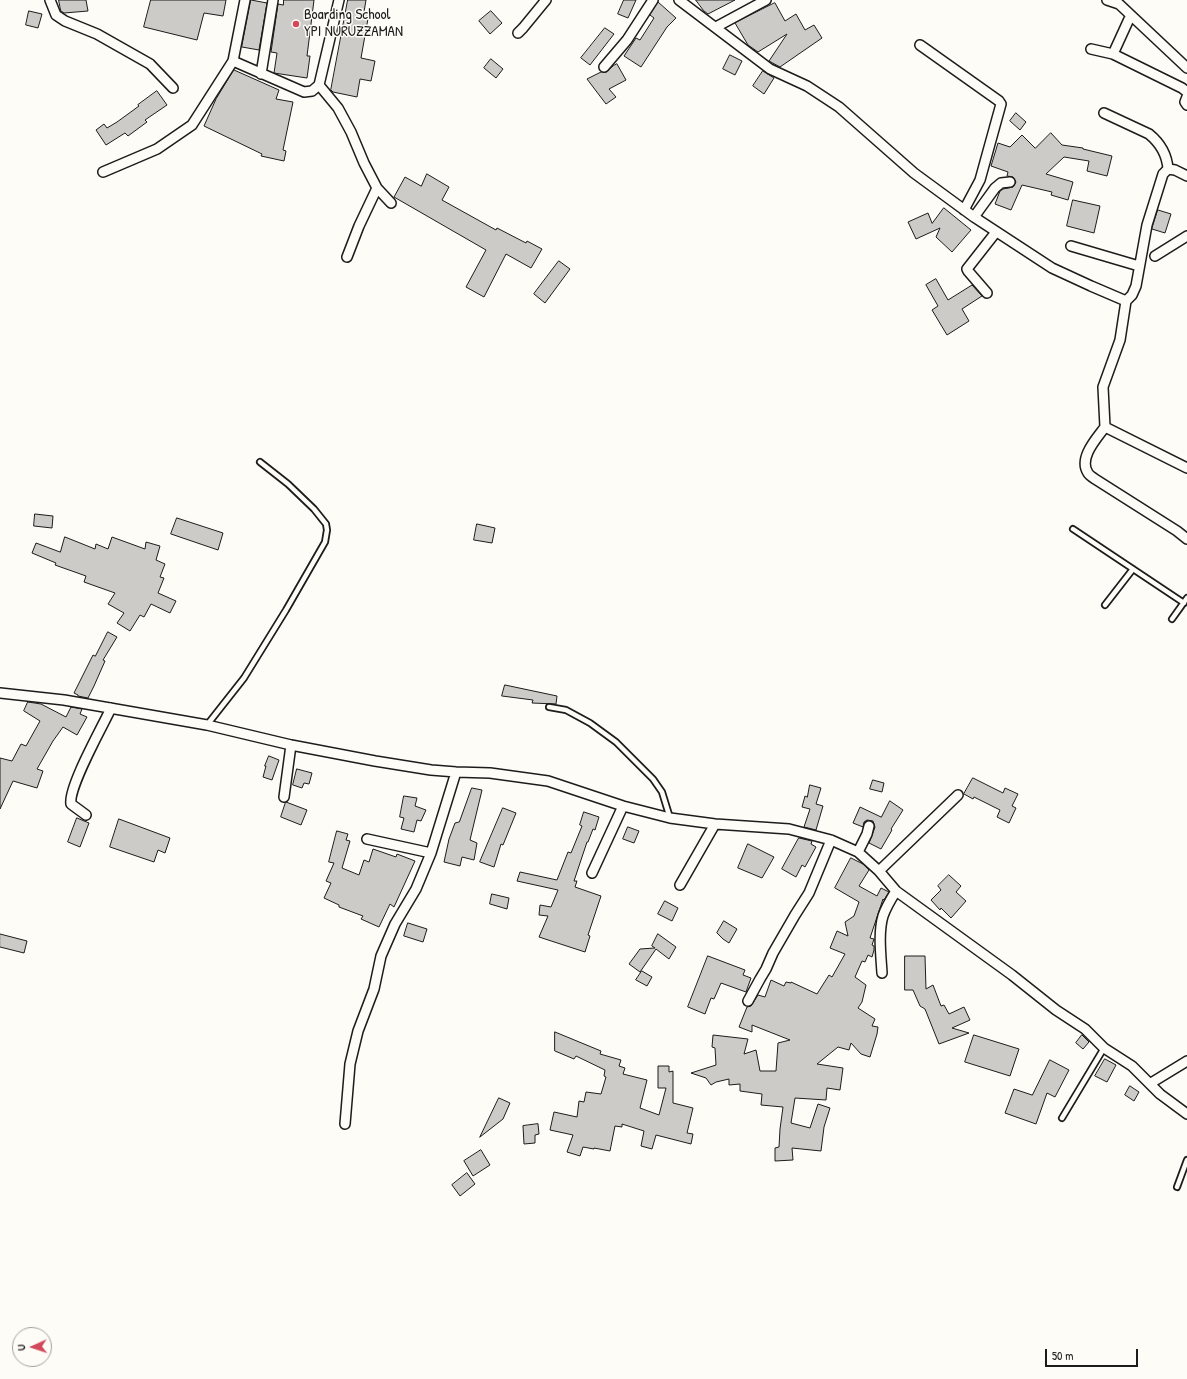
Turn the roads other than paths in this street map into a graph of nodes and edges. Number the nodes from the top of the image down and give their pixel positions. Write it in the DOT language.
graph roads {
  1 [pos="50,0"];
  2 [pos="245,0"];
  3 [pos="273,0"];
  4 [pos="339,0"];
  5 [pos="546,0"];
  6 [pos="653,0"];
  7 [pos="680,0"];
  8 [pos="766,0"];
  9 [pos="1107,0"];
  10 [pos="1129,19"];
  11 [pos="716,27"];
  12 [pos="518,32"];
  13 [pos="920,45"];
  14 [pos="1091,49"];
  15 [pos="1113,54"];
  16 [pos="233,61"];
  17 [pos="604,67"];
  18 [pos="1187,68"];
  19 [pos="261,74"];
  20 [pos="319,85"];
  21 [pos="173,88"];
  22 [pos="1187,92"];
  23 [pos="1187,97"];
  24 [pos="1187,106"];
  25 [pos="1104,113"];
  26 [pos="1168,169"];
  27 [pos="103,172"];
  28 [pos="1187,176"];
  29 [pos="1010,182"];
  30 [pos="377,188"];
  31 [pos="391,202"];
  32 [pos="964,210"];
  33 [pos="974,217"];
  34 [pos="996,232"];
  35 [pos="1187,236"];
  36 [pos="1072,246"];
  37 [pos="1155,256"];
  38 [pos="348,257"];
  39 [pos="1139,266"];
  40 [pos="987,293"];
  41 [pos="1126,301"];
  42 [pos="1105,427"];
  43 [pos="260,462"];
  44 [pos="1187,468"];
  45 [pos="1073,529"];
  46 [pos="1187,539"];
  47 [pos="1133,569"];
  48 [pos="1187,598"];
  49 [pos="1184,603"];
  50 [pos="1105,605"];
  51 [pos="1172,619"];
  52 [pos="0,693"];
  53 [pos="549,707"];
  54 [pos="111,708"];
  55 [pos="207,725"];
  56 [pos="291,745"];
  57 [pos="456,772"];
  58 [pos="958,795"];
  59 [pos="284,798"];
  60 [pos="623,806"];
  61 [pos="86,815"];
  62 [pos="670,818"];
  63 [pos="715,824"];
  64 [pos="869,826"];
  65 [pos="367,839"];
  66 [pos="831,840"];
  67 [pos="858,852"];
  68 [pos="431,853"];
  69 [pos="879,872"];
  70 [pos="592,873"];
  71 [pos="680,885"];
  72 [pos="896,890"];
  73 [pos="882,973"];
  74 [pos="748,1001"];
  75 [pos="1104,1048"];
  76 [pos="1187,1060"];
  77 [pos="1151,1083"];
  78 [pos="1187,1114"];
  79 [pos="1062,1118"];
  80 [pos="345,1124"];
  81 [pos="1187,1160"];
  82 [pos="1177,1187"];
  1 -- 21 [label="street"];
  2 -- 16 [label="street"];
  3 -- 19 [label="street"];
  4 -- 20 [label="street"];
  5 -- 12 [label="street"];
  6 -- 17 [label="street"];
  7 -- 11 [label="street"];
  8 -- 11 [label="street"];
  9 -- 18 [label="street"];
  10 -- 15 [label="street"];
  11 -- 32 [label="street"];
  13 -- 32 [label="street"];
  14 -- 15 [label="street"];
  15 -- 22 [label="street"];
  16 -- 19 [label="street"];
  16 -- 27 [label="street"];
  19 -- 20 [label="street"];
  20 -- 30 [label="street"];
  23 -- 24 [label="street"];
  25 -- 26 [label="street"];
  26 -- 28 [label="street"];
  26 -- 39 [label="street"];
  29 -- 33 [label="street"];
  30 -- 31 [label="street"];
  30 -- 38 [label="street"];
  32 -- 33 [label="street"];
  33 -- 34 [label="street"];
  34 -- 40 [label="street"];
  34 -- 41 [label="street"];
  35 -- 37 [label="street"];
  36 -- 39 [label="street"];
  39 -- 41 [label="street"];
  41 -- 42 [label="street"];
  42 -- 44 [label="street"];
  42 -- 46 [label="street"];
  43 -- 55 [label="lane"];
  45 -- 47 [label="lane"];
  47 -- 49 [label="lane"];
  47 -- 50 [label="lane"];
  48 -- 49 [label="lane"];
  49 -- 51 [label="lane"];
  52 -- 54 [label="street"];
  53 -- 62 [label="lane"];
  54 -- 55 [label="street"];
  54 -- 61 [label="street"];
  55 -- 56 [label="street"];
  56 -- 57 [label="street"];
  56 -- 59 [label="street"];
  57 -- 60 [label="street"];
  57 -- 68 [label="street"];
  58 -- 69 [label="street"];
  60 -- 62 [label="street"];
  60 -- 70 [label="street"];
  62 -- 63 [label="street"];
  63 -- 66 [label="street"];
  63 -- 71 [label="street"];
  64 -- 67 [label="street"];
  65 -- 68 [label="street"];
  66 -- 67 [label="street"];
  66 -- 74 [label="street"];
  67 -- 69 [label="street"];
  68 -- 80 [label="street"];
  69 -- 72 [label="street"];
  72 -- 73 [label="street"];
  72 -- 75 [label="street"];
  75 -- 77 [label="street"];
  75 -- 79 [label="lane"];
  76 -- 77 [label="street"];
  77 -- 78 [label="street"];
  81 -- 82 [label="lane"];
}
